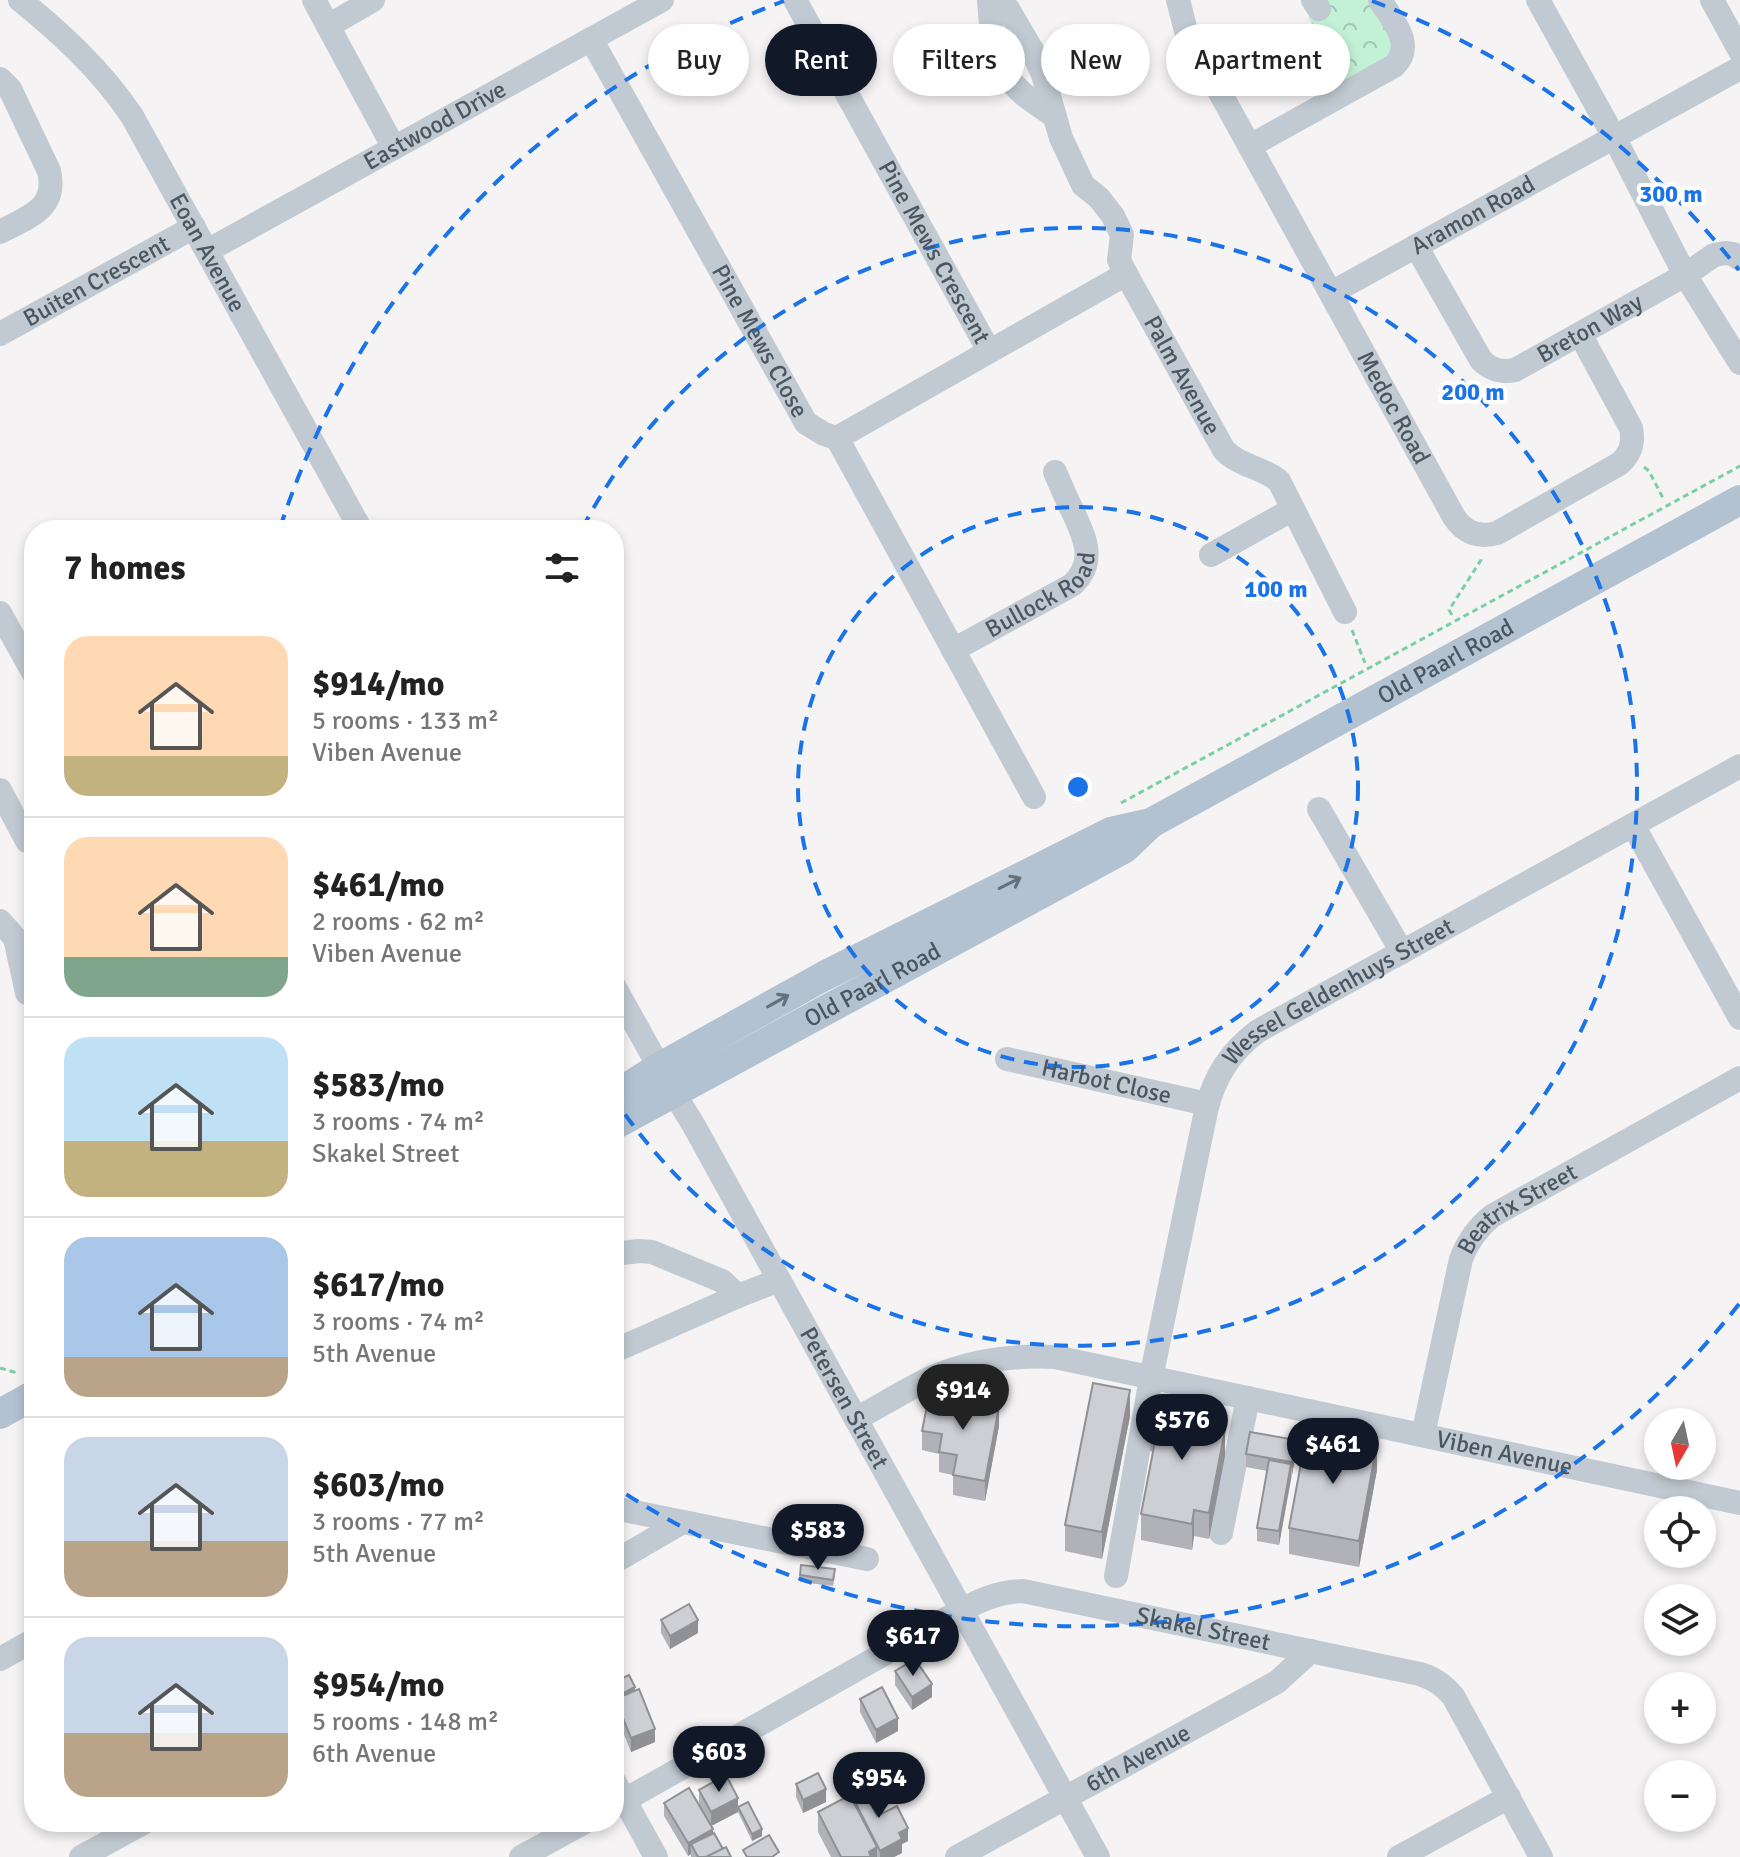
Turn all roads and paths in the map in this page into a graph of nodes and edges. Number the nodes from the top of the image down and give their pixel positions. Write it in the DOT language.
graph roads {
  1 [pos="20,0"];
  2 [pos="314,0"];
  3 [pos="373,0"];
  4 [pos="662,0"];
  5 [pos="795,0"];
  6 [pos="991,0"];
  7 [pos="1178,0"];
  8 [pos="1380,0"];
  9 [pos="1538,0"];
  10 [pos="1712,0"];
  11 [pos="991,24"];
  12 [pos="328,26"];
  13 [pos="591,39"];
  14 [pos="1032,50"];
  15 [pos="1740,51"];
  16 [pos="1025,55"];
  17 [pos="1740,68"];
  18 [pos="0,79"];
  19 [pos="1025,94"];
  20 [pos="1055,117"];
  21 [pos="1614,137"];
  22 [pos="1250,146"];
  23 [pos="394,148"];
  24 [pos="194,227"];
  25 [pos="0,232"];
  26 [pos="1416,246"];
  27 [pos="207,251"];
  28 [pos="1740,259"];
  29 [pos="1126,274"];
  30 [pos="1685,275"];
  31 [pos="1331,293"];
  32 [pos="0,334"];
  33 [pos="1580,334"];
  34 [pos="989,351"];
  35 [pos="1740,363"];
  36 [pos="837,438"];
  37 [pos="1627,456"];
  38 [pos="1740,466"];
  39 [pos="1055,472"];
  40 [pos="1664,500"];
  41 [pos="1740,500"];
  42 [pos="1293,509"];
  43 [pos="355,520"];
  44 [pos="1482,536"];
  45 [pos="1211,555"];
  46 [pos="1345,612"];
  47 [pos="0,613"];
  48 [pos="1452,615"];
  49 [pos="953,650"];
  50 [pos="24,656"];
  51 [pos="1365,663"];
  52 [pos="1740,766"];
  53 [pos="0,790"];
  54 [pos="1034,797"];
  55 [pos="1121,804"];
  56 [pos="1319,809"];
  57 [pos="1633,825"];
  58 [pos="24,829"];
  59 [pos="24,839"];
  60 [pos="0,840"];
  61 [pos="0,921"];
  62 [pos="1402,952"];
  63 [pos="24,979"];
  64 [pos="624,1004"];
  65 [pos="1740,1018"];
  66 [pos="1007,1059"];
  67 [pos="1740,1078"];
  68 [pos="666,1080"];
  69 [pos="624,1093"];
  70 [pos="1207,1104"];
  71 [pos="624,1116"];
  72 [pos="624,1253"];
  73 [pos="779,1280"];
  74 [pos="738,1296"];
  75 [pos="624,1347"];
  76 [pos="0,1368"];
  77 [pos="1151,1378"];
  78 [pos="24,1385"];
  79 [pos="24,1387"];
  80 [pos="1248,1398"];
  81 [pos="0,1414"];
  82 [pos="856,1419"];
  83 [pos="1423,1435"];
  84 [pos="1740,1503"];
  85 [pos="624,1510"];
  86 [pos="681,1523"];
  87 [pos="1221,1533"];
  88 [pos="624,1556"];
  89 [pos="867,1559"];
  90 [pos="1116,1576"];
  91 [pos="962,1610"];
  92 [pos="24,1646"];
  93 [pos="1311,1651"];
  94 [pos="0,1659"];
  95 [pos="624,1793"];
  96 [pos="1509,1797"];
  97 [pos="1066,1798"];
  98 [pos="624,1806"];
  99 [pos="127,1832"];
  100 [pos="567,1832"];
  101 [pos="81,1857"];
  102 [pos="521,1857"];
  103 [pos="656,1857"];
  104 [pos="957,1857"];
  105 [pos="1098,1857"];
  106 [pos="1399,1857"];
  107 [pos="1541,1857"];
  1 -- 24 [label="street, Eoan Avenue"];
  2 -- 12 [label="street"];
  3 -- 12 [label="street"];
  4 -- 13 [label="street, Eastwood Drive"];
  5 -- 34 [label="street, Pine Mews Crescent"];
  6 -- 11 [label="street, Palm Avenue"];
  6 -- 14 [label="street, Palm Avenue"];
  7 -- 22 [label="street, Medoc Road"];
  8 -- 22 [label="street"];
  9 -- 21 [label="street"];
  10 -- 15 [label="street"];
  12 -- 23 [label="street"];
  13 -- 23 [label="street, Eastwood Drive"];
  13 -- 36 [label="street, Pine Mews Close"];
  14 -- 16 [label="street"];
  14 -- 20 [label="street, Palm Avenue"];
  17 -- 21 [label="street, Aramon Road"];
  18 -- 25 [label="street"];
  19 -- 20 [label="street, Palm Avenue"];
  20 -- 29 [label="street, Palm Avenue"];
  21 -- 26 [label="street, Aramon Road"];
  21 -- 30 [label="street"];
  22 -- 31 [label="street, Medoc Road"];
  23 -- 27 [label="street, Eastwood Drive"];
  24 -- 27 [label="street, Eoan Avenue"];
  24 -- 32 [label="street, Buiten Crescent"];
  26 -- 31 [label="street, Aramon Road"];
  26 -- 33 [label="street, Breton Way"];
  27 -- 43 [label="street, Eoan Avenue"];
  28 -- 30 [label="street, Breton Way"];
  29 -- 34 [label="street"];
  29 -- 42 [label="street, Palm Avenue"];
  30 -- 33 [label="street, Breton Way"];
  30 -- 35 [label="street"];
  31 -- 44 [label="street, Medoc Road"];
  33 -- 37 [label="street"];
  34 -- 36 [label="street, Pine Mews Crescent"];
  36 -- 49 [label="street"];
  37 -- 40 [label="path"];
  37 -- 44 [label="street"];
  38 -- 55 [label="path"];
  39 -- 49 [label="street, Bullock Road"];
  41 -- 68 [label="main road, Old Paarl Road"];
  42 -- 45 [label="street"];
  42 -- 46 [label="street, Palm Avenue"];
  44 -- 48 [label="path"];
  46 -- 51 [label="path"];
  47 -- 50 [label="street"];
  49 -- 54 [label="street"];
  52 -- 57 [label="street, Wessel Geldenhuys Street"];
  53 -- 58 [label="street"];
  56 -- 62 [label="street"];
  57 -- 62 [label="street, Wessel Geldenhuys Street"];
  57 -- 65 [label="street"];
  59 -- 60 [label="street"];
  61 -- 63 [label="street"];
  62 -- 70 [label="street, Wessel Geldenhuys Street"];
  64 -- 68 [label="street"];
  66 -- 70 [label="street, Harbot Close"];
  67 -- 83 [label="street, Beatrix Street"];
  68 -- 69 [label="main road"];
  68 -- 71 [label="main road"];
  68 -- 73 [label="street, Petersen Street"];
  70 -- 77 [label="street, Wessel Geldenhuys Street"];
  72 -- 74 [label="street"];
  73 -- 74 [label="street"];
  73 -- 82 [label="street, Petersen Street"];
  74 -- 75 [label="street"];
  76 -- 78 [label="path"];
  77 -- 80 [label="street, Viben Avenue"];
  77 -- 82 [label="street, Viben Avenue"];
  77 -- 90 [label="street, Wessel Geldenhuys Street"];
  79 -- 81 [label="main road"];
  80 -- 83 [label="street, Viben Avenue"];
  80 -- 87 [label="street"];
  82 -- 91 [label="street, Petersen Street"];
  83 -- 84 [label="street, Viben Avenue"];
  85 -- 86 [label="street"];
  86 -- 88 [label="street"];
  86 -- 89 [label="street"];
  91 -- 93 [label="street, Skakel Street"];
  91 -- 95 [label="street, Skakel Street"];
  91 -- 97 [label="street, Petersen Street"];
  92 -- 94 [label="street"];
  93 -- 96 [label="street, Skakel Street"];
  93 -- 97 [label="street, 6th Avenue"];
  96 -- 106 [label="street"];
  96 -- 107 [label="street"];
  97 -- 104 [label="street, 6th Avenue"];
  97 -- 105 [label="street, Petersen Street"];
  98 -- 103 [label="street"];
  99 -- 101 [label="street"];
  100 -- 102 [label="street"];
}
